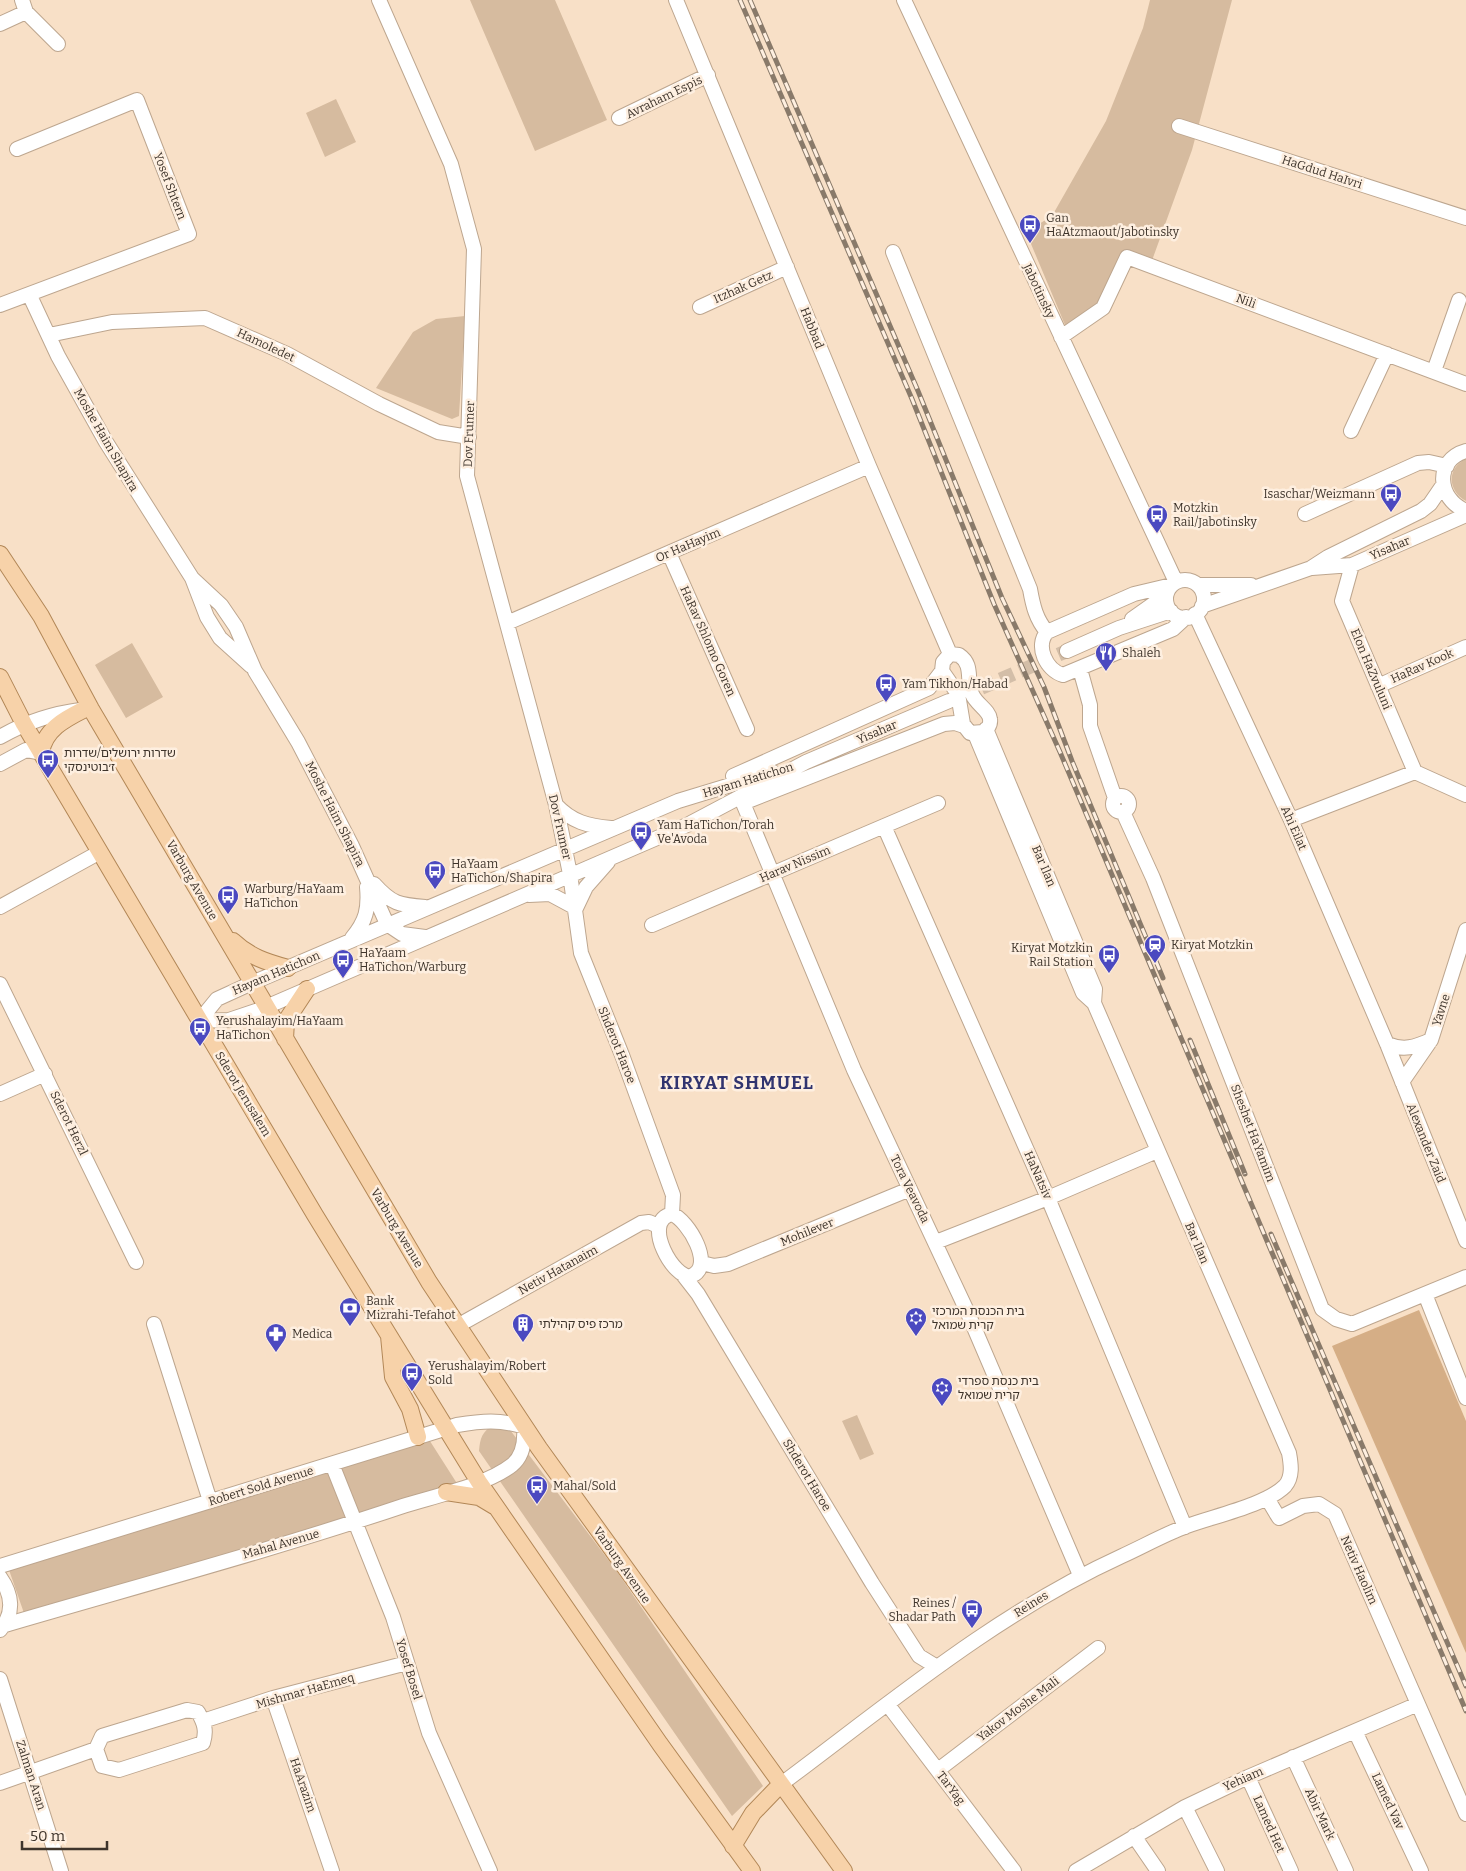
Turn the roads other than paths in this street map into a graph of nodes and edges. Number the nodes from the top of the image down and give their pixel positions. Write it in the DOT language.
graph roads {
  1 [pos="379,0"];
  2 [pos="676,0"];
  3 [pos="904,0"];
  4 [pos="24,6"];
  5 [pos="0,24"];
  6 [pos="58,44"];
  7 [pos="708,75"];
  8 [pos="619,118"];
  9 [pos="1179,126"];
  10 [pos="17,148"];
  11 [pos="1466,218"];
  12 [pos="893,252"];
  13 [pos="787,268"];
  14 [pos="30,296"];
  15 [pos="1459,300"];
  16 [pos="0,304"];
  17 [pos="700,307"];
  18 [pos="49,335"];
  19 [pos="1060,337"];
  20 [pos="1387,354"];
  21 [pos="1434,371"];
  22 [pos="1466,384"];
  23 [pos="1351,431"];
  24 [pos="470,437"];
  25 [pos="1464,450"];
  26 [pos="869,466"];
  27 [pos="1447,466"];
  28 [pos="1443,485"];
  29 [pos="1466,511"];
  30 [pos="1305,514"];
  31 [pos="1466,516"];
  32 [pos="669,553"];
  33 [pos="0,554"];
  34 [pos="1352,565"];
  35 [pos="1312,568"];
  36 [pos="192,578"];
  37 [pos="1198,585"];
  38 [pos="1261,585"];
  39 [pos="1171,587"];
  40 [pos="221,605"];
  41 [pos="1171,612"];
  42 [pos="1194,612"];
  43 [pos="207,617"];
  44 [pos="507,623"];
  45 [pos="236,627"];
  46 [pos="1119,628"];
  47 [pos="1047,632"];
  48 [pos="220,638"];
  49 [pos="1466,647"];
  50 [pos="1066,651"];
  51 [pos="950,654"];
  52 [pos="1080,669"];
  53 [pos="255,670"];
  54 [pos="942,671"];
  55 [pos="0,677"];
  56 [pos="1378,686"];
  57 [pos="949,701"];
  58 [pos="14,703"];
  59 [pos="87,709"];
  60 [pos="24,724"];
  61 [pos="747,729"];
  62 [pos="975,730"];
  63 [pos="1,736"];
  64 [pos="42,753"];
  65 [pos="806,762"];
  66 [pos="0,764"];
  67 [pos="1415,772"];
  68 [pos="1466,795"];
  69 [pos="678,801"];
  70 [pos="743,803"];
  71 [pos="938,803"];
  72 [pos="556,805"];
  73 [pos="1291,820"];
  74 [pos="687,825"];
  75 [pos="884,826"];
  76 [pos="612,828"];
  77 [pos="565,848"];
  78 [pos="626,851"];
  79 [pos="100,852"];
  80 [pos="570,874"];
  81 [pos="772,874"];
  82 [pos="366,876"];
  83 [pos="518,897"];
  84 [pos="0,907"];
  85 [pos="427,907"];
  86 [pos="576,908"];
  87 [pos="387,924"];
  88 [pos="652,925"];
  89 [pos="222,930"];
  90 [pos="1466,930"];
  91 [pos="425,938"];
  92 [pos="350,941"];
  93 [pos="288,968"];
  94 [pos="252,982"];
  95 [pos="0,984"];
  96 [pos="307,990"];
  97 [pos="266,1006"];
  98 [pos="199,1020"];
  99 [pos="285,1039"];
  100 [pos="1431,1040"];
  101 [pos="1387,1044"];
  102 [pos="45,1074"];
  103 [pos="1402,1082"];
  104 [pos="0,1094"];
  105 [pos="1157,1151"];
  106 [pos="910,1190"];
  107 [pos="1048,1198"];
  108 [pos="672,1214"];
  109 [pos="658,1226"];
  110 [pos="1466,1241"];
  111 [pos="936,1242"];
  112 [pos="136,1262"];
  113 [pos="702,1263"];
  114 [pos="684,1276"];
  115 [pos="1466,1277"];
  116 [pos="1425,1294"];
  117 [pos="154,1324"];
  118 [pos="459,1325"];
  119 [pos="389,1334"];
  120 [pos="1466,1398"];
  121 [pos="524,1427"];
  122 [pos="447,1428"];
  123 [pos="418,1437"];
  124 [pos="332,1464"];
  125 [pos="479,1482"];
  126 [pos="1286,1484"];
  127 [pos="446,1492"];
  128 [pos="1267,1498"];
  129 [pos="210,1501"];
  130 [pos="498,1509"];
  131 [pos="356,1522"];
  132 [pos="1185,1527"];
  133 [pos="0,1566"];
  134 [pos="1080,1574"];
  135 [pos="0,1577"];
  136 [pos="2,1628"];
  137 [pos="1098,1648"];
  138 [pos="407,1663"];
  139 [pos="937,1667"];
  140 [pos="0,1679"];
  141 [pos="274,1698"];
  142 [pos="1418,1704"];
  143 [pos="888,1705"];
  144 [pos="203,1721"];
  145 [pos="1355,1731"];
  146 [pos="96,1750"];
  147 [pos="1294,1758"];
  148 [pos="801,1769"];
  149 [pos="938,1770"];
  150 [pos="30,1772"];
  151 [pos="1248,1777"];
  152 [pos="0,1783"];
  153 [pos="780,1785"];
  154 [pos="794,1803"];
  155 [pos="1185,1807"];
  156 [pos="1466,1814"];
  157 [pos="1134,1836"];
  158 [pos="733,1846"];
  159 [pos="1082,1869"];
  160 [pos="61,1871"];
  161 [pos="332,1871"];
  162 [pos="490,1871"];
  163 [pos="752,1871"];
  164 [pos="844,1871"];
  165 [pos="1014,1871"];
  166 [pos="1158,1871"];
  167 [pos="1217,1871"];
  168 [pos="1291,1871"];
  169 [pos="1346,1871"];
  170 [pos="1421,1871"];
  1 -- 24 [label="street, Dov Frumer"];
  2 -- 7 [label="street, Habbad"];
  3 -- 19 [label="street, Jabotinsky"];
  4 -- 5 [label="street"];
  4 -- 6 [label="street"];
  7 -- 8 [label="street, Avraham Espis"];
  7 -- 13 [label="street, Habbad"];
  9 -- 11 [label="street, HaGdud HaIvri"];
  10 -- 14 [label="street, Yosef Shtern"];
  12 -- 47 [label="street"];
  13 -- 17 [label="street, Itzhak Getz"];
  13 -- 26 [label="street, Habbad"];
  14 -- 16 [label="street, Yosef Shtern"];
  14 -- 18 [label="street, Moshe Haim Shapira"];
  15 -- 21 [label="street"];
  18 -- 24 [label="street, Hamoledet"];
  18 -- 36 [label="street, Moshe Haim Shapira"];
  19 -- 20 [label="street, Nili"];
  19 -- 39 [label="street, Jabotinsky"];
  20 -- 21 [label="street, Nili"];
  20 -- 23 [label="street"];
  21 -- 22 [label="street, Nili"];
  24 -- 44 [label="street, Dov Frumer"];
  25 -- 27 [label="street"];
  26 -- 32 [label="street, Or HaHayim"];
  26 -- 51 [label="street, Habbad"];
  27 -- 28 [label="street"];
  27 -- 30 [label="street"];
  28 -- 29 [label="street"];
  28 -- 35 [label="street, Yisahar"];
  31 -- 34 [label="street, Yisahar"];
  32 -- 44 [label="street, Or HaHayim"];
  32 -- 61 [label="street, HaRav Shlomo Goren"];
  33 -- 59 [label="main road, Varburg Avenue"];
  34 -- 35 [label="street, Yisahar"];
  34 -- 56 [label="street, Elon HaZvuluni"];
  35 -- 38 [label="street, Yisahar"];
  36 -- 40 [label="street, Moshe Haim Shapira"];
  36 -- 43 [label="street, Moshe Haim Shapira"];
  37 -- 38 [label="street, Yisahar"];
  37 -- 39 [label="street"];
  37 -- 42 [label="street"];
  38 -- 42 [label="street, Yisahar"];
  39 -- 41 [label="street"];
  39 -- 46 [label="street"];
  39 -- 47 [label="street"];
  40 -- 43 [label="street"];
  40 -- 45 [label="street, Moshe Haim Shapira"];
  41 -- 42 [label="street"];
  41 -- 46 [label="street"];
  42 -- 52 [label="street, Yisahar"];
  42 -- 73 [label="street, Ahi Eilat"];
  43 -- 48 [label="street, Moshe Haim Shapira"];
  44 -- 72 [label="street, Dov Frumer"];
  45 -- 48 [label="street"];
  45 -- 53 [label="street, Moshe Haim Shapira"];
  46 -- 50 [label="street"];
  47 -- 52 [label="street, Yisahar"];
  48 -- 53 [label="street, Moshe Haim Shapira"];
  49 -- 56 [label="street, HaRav Kook"];
  51 -- 54 [label="street"];
  51 -- 62 [label="street"];
  52 -- 116 [label="street, Sheshet HaYamim"];
  53 -- 82 [label="street, Moshe Haim Shapira"];
  54 -- 62 [label="street"];
  54 -- 69 [label="street"];
  55 -- 58 [label="main road, Sderot Jerusalem"];
  56 -- 67 [label="street, Elon HaZvuluni"];
  57 -- 65 [label="street, Yisahar"];
  58 -- 60 [label="main road, Sderot Jerusalem"];
  58 -- 63 [label="street"];
  59 -- 60 [label="street"];
  59 -- 64 [label="main road"];
  59 -- 89 [label="main road, Varburg Avenue"];
  60 -- 63 [label="street"];
  60 -- 64 [label="main road, Sderot Jerusalem"];
  62 -- 70 [label="street"];
  62 -- 105 [label="street, Bar Ilan"];
  64 -- 66 [label="street"];
  64 -- 79 [label="main road, Sderot Jerusalem"];
  65 -- 69 [label="street, Hayam Hatichon"];
  65 -- 74 [label="street, Hayam Hatichon"];
  67 -- 68 [label="street"];
  67 -- 73 [label="street"];
  69 -- 76 [label="street, Hayam Hatichon"];
  70 -- 74 [label="street"];
  70 -- 81 [label="street, Tora Veavoda"];
  71 -- 75 [label="street, Harav Nissim"];
  72 -- 76 [label="street"];
  72 -- 77 [label="street, Dov Frumer"];
  73 -- 101 [label="street, Ahi Eilat"];
  74 -- 78 [label="street, Hayam Hatichon"];
  75 -- 81 [label="street, Harav Nissim"];
  75 -- 107 [label="street, HaNatsiv"];
  76 -- 77 [label="street, Hayam Hatichon"];
  77 -- 80 [label="street, Dov Frumer"];
  77 -- 85 [label="street, Hayam Hatichon"];
  78 -- 80 [label="street, Hayam Hatichon"];
  78 -- 86 [label="street"];
  79 -- 84 [label="street"];
  79 -- 98 [label="main road, Sderot Jerusalem"];
  80 -- 83 [label="street, Hayam Hatichon"];
  80 -- 86 [label="street, Shderot Haroe"];
  81 -- 88 [label="street, Harav Nissim"];
  81 -- 106 [label="street, Tora Veavoda"];
  82 -- 85 [label="street"];
  82 -- 87 [label="street, Moshe Haim Shapira"];
  82 -- 92 [label="street"];
  83 -- 86 [label="street"];
  83 -- 91 [label="street, Hayam Hatichon"];
  85 -- 87 [label="street, Hayam Hatichon"];
  86 -- 108 [label="street, Shderot Haroe"];
  87 -- 91 [label="street"];
  87 -- 92 [label="street, Hayam Hatichon"];
  89 -- 93 [label="main road"];
  89 -- 94 [label="main road, Varburg Avenue"];
  90 -- 100 [label="street, Yavne"];
  91 -- 96 [label="street, Hayam Hatichon"];
  92 -- 93 [label="street, Hayam Hatichon"];
  93 -- 94 [label="street, Hayam Hatichon"];
  94 -- 97 [label="main road, Varburg Avenue"];
  94 -- 98 [label="street, Hayam Hatichon"];
  95 -- 102 [label="street, Sderot Herzl"];
  96 -- 97 [label="street, Hayam Hatichon"];
  96 -- 99 [label="main road"];
  97 -- 98 [label="street, Hayam Hatichon"];
  97 -- 99 [label="main road, Varburg Avenue"];
  98 -- 119 [label="main road, Sderot Jerusalem"];
  99 -- 118 [label="main road, Varburg Avenue"];
  100 -- 101 [label="street"];
  100 -- 103 [label="street, Yavne"];
  101 -- 103 [label="street, Alexander Zaid"];
  102 -- 104 [label="street"];
  102 -- 112 [label="street, Sderot Herzl"];
  103 -- 110 [label="street, Alexander Zaid"];
  105 -- 107 [label="street"];
  105 -- 126 [label="street, Bar Ilan"];
  106 -- 111 [label="street, Tora Veavoda"];
  106 -- 113 [label="street, Mohilever"];
  107 -- 111 [label="street"];
  107 -- 132 [label="street, HaNatsiv"];
  108 -- 109 [label="street"];
  108 -- 113 [label="street"];
  109 -- 114 [label="street, Shderot Haroe"];
  109 -- 118 [label="street, Netiv Hatanaim"];
  111 -- 134 [label="street, Tora Veavoda"];
  113 -- 114 [label="street"];
  114 -- 139 [label="street, Shderot Haroe"];
  115 -- 116 [label="street, Sheshet HaYamim"];
  116 -- 120 [label="street"];
  117 -- 129 [label="street"];
  118 -- 121 [label="main road, Varburg Avenue"];
  119 -- 122 [label="main road, Sderot Jerusalem"];
  119 -- 123 [label="main road"];
  121 -- 122 [label="street, Robert Sold Avenue"];
  121 -- 125 [label="street, Mahal Avenue"];
  121 -- 153 [label="main road, Varburg Avenue"];
  122 -- 123 [label="street, Robert Sold Avenue"];
  122 -- 125 [label="main road"];
  123 -- 124 [label="street, Robert Sold Avenue"];
  124 -- 129 [label="street, Robert Sold Avenue"];
  124 -- 131 [label="street, Yosef Bosel"];
  125 -- 127 [label="street, Mahal Avenue"];
  125 -- 130 [label="main road"];
  126 -- 128 [label="street, Reines"];
  127 -- 130 [label="main road"];
  127 -- 131 [label="street, Mahal Avenue"];
  128 -- 132 [label="street, Reines"];
  128 -- 142 [label="street, Netiv Haolim"];
  129 -- 133 [label="street, Robert Sold Avenue"];
  130 -- 158 [label="main road"];
  131 -- 136 [label="street, Mahal Avenue"];
  131 -- 138 [label="street, Yosef Bosel"];
  132 -- 134 [label="street, Reines"];
  134 -- 139 [label="street, Reines"];
  135 -- 136 [label="street"];
  137 -- 149 [label="street, Yakov Moshe Mali"];
  138 -- 141 [label="street, Mishmar HaEmeq"];
  138 -- 162 [label="street, Yosef Bosel"];
  139 -- 143 [label="street, Reines"];
  140 -- 150 [label="street, Zalman Aran"];
  141 -- 144 [label="street, Mishmar HaEmeq"];
  141 -- 161 [label="street, HaArazim"];
  142 -- 145 [label="street, Yehiam"];
  142 -- 156 [label="street"];
  143 -- 148 [label="street, Reines"];
  143 -- 149 [label="street, TarYag"];
  144 -- 146 [label="street"];
  144 -- 146 [label="street"];
  145 -- 147 [label="street, Yehiam"];
  145 -- 170 [label="street, Lamed Vav"];
  146 -- 150 [label="street"];
  147 -- 151 [label="street, Yehiam"];
  147 -- 169 [label="street, Abir Mark"];
  148 -- 153 [label="street, Reines"];
  148 -- 154 [label="street"];
  149 -- 165 [label="street, TarYag"];
  150 -- 152 [label="street"];
  150 -- 160 [label="street, Zalman Aran"];
  151 -- 155 [label="street, Yehiam"];
  151 -- 168 [label="street, Lamed Het"];
  153 -- 154 [label="main road, Varburg Avenue"];
  153 -- 158 [label="main road, Reines"];
  154 -- 164 [label="main road, Varburg Avenue"];
  155 -- 157 [label="street, Yehiam"];
  155 -- 167 [label="street"];
  157 -- 159 [label="street, Yehiam"];
  157 -- 166 [label="street"];
  158 -- 163 [label="main road"];
}
